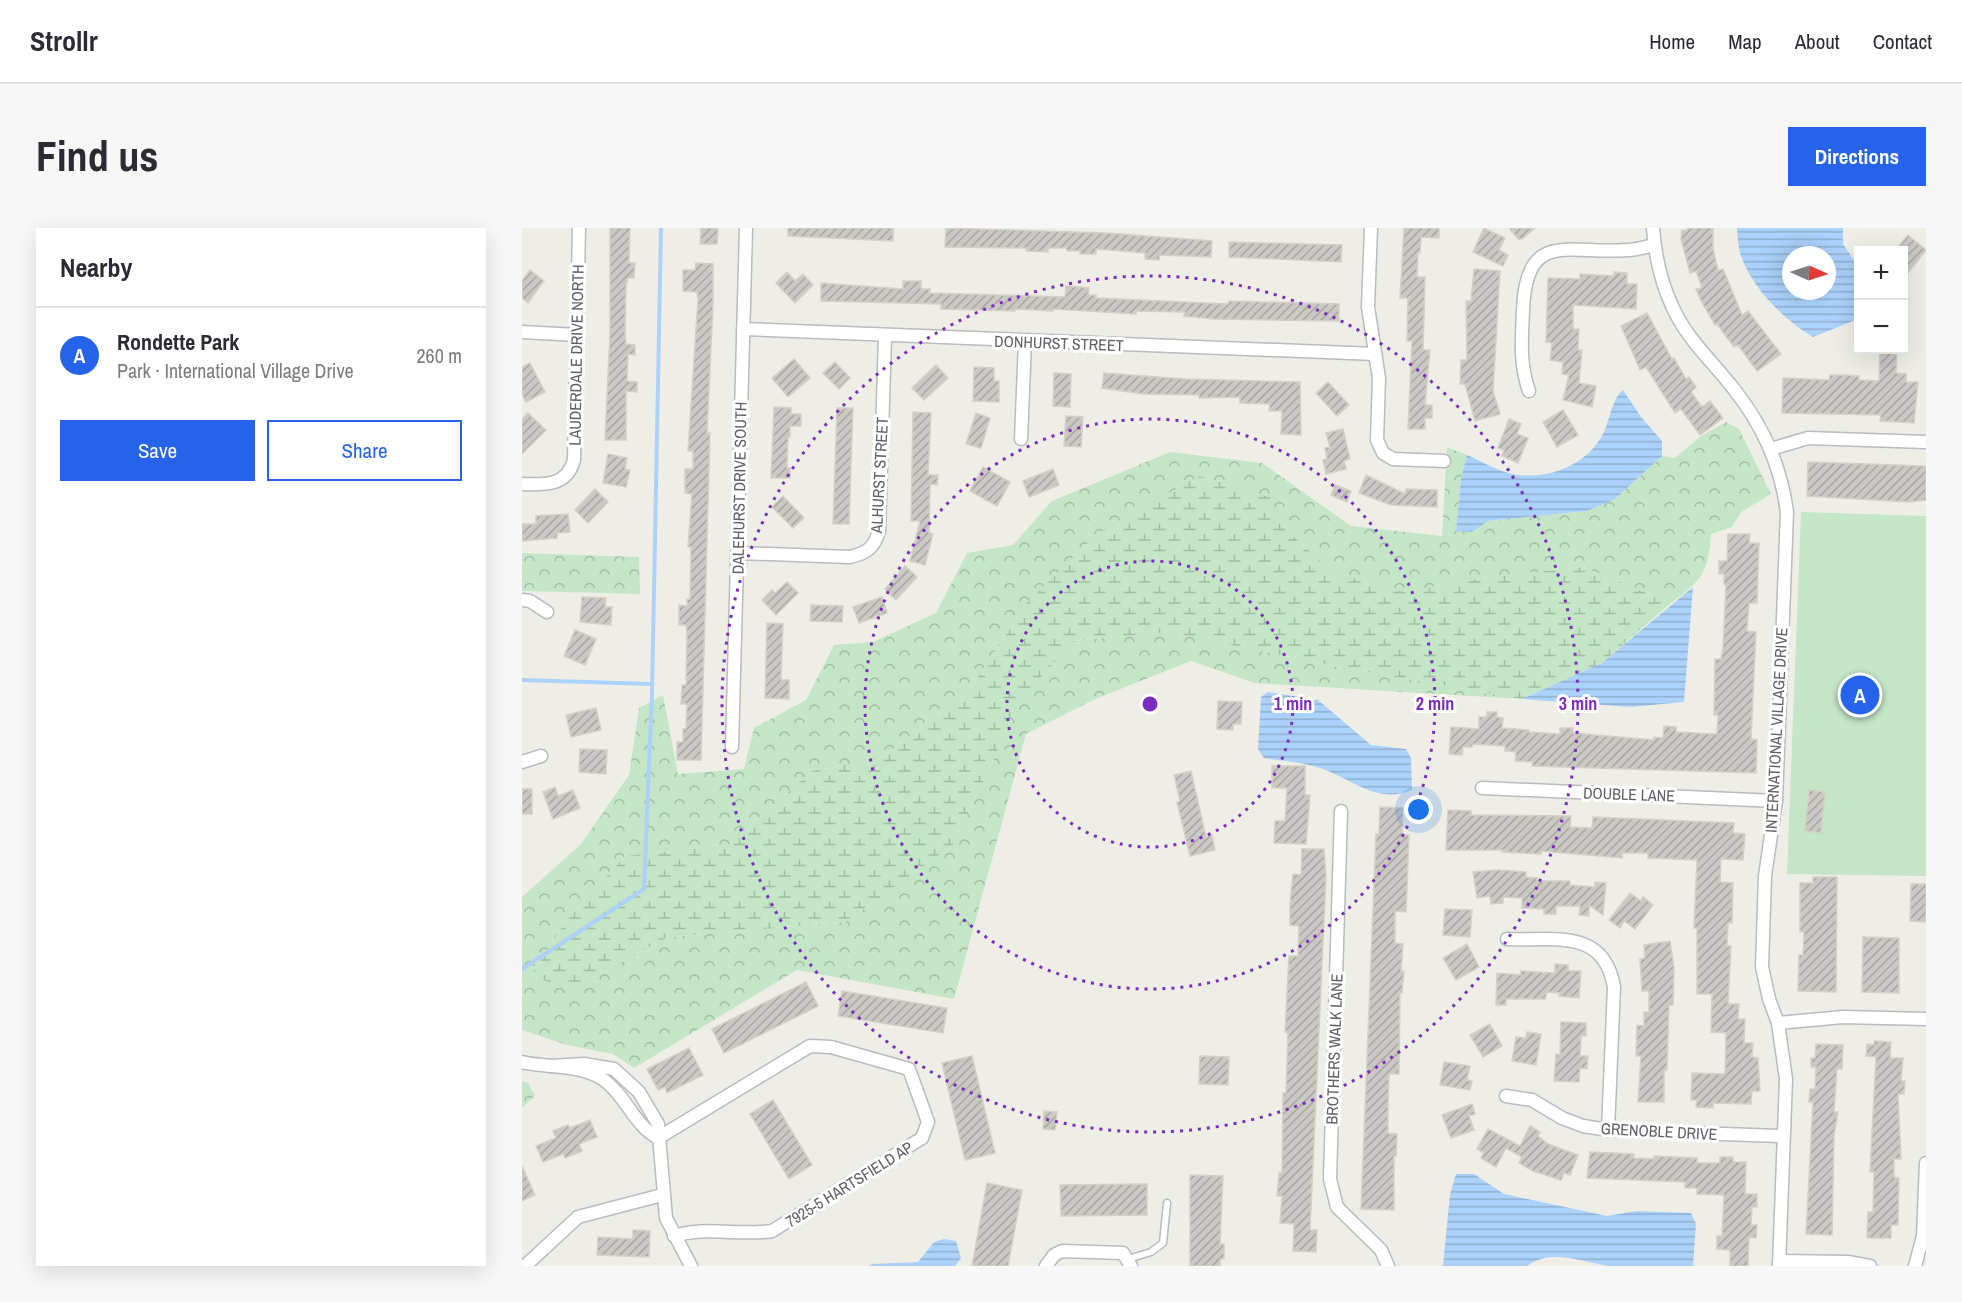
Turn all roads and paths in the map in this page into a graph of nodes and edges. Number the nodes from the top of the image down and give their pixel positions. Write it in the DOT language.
graph roads {
  1 [pos="579,228"];
  2 [pos="746,228"];
  3 [pos="1371,228"];
  4 [pos="1653,228"];
  5 [pos="1654,245"];
  6 [pos="743,329"];
  7 [pos="522,332"];
  8 [pos="577,335"];
  9 [pos="885,337"];
  10 [pos="1025,342"];
  11 [pos="1375,354"];
  12 [pos="1529,391"];
  13 [pos="1021,439"];
  14 [pos="1926,442"];
  15 [pos="1771,449"];
  16 [pos="1444,461"];
  17 [pos="522,484"];
  18 [pos="738,553"];
  19 [pos="522,600"];
  20 [pos="546,612"];
  21 [pos="732,747"];
  22 [pos="541,756"];
  23 [pos="522,762"];
  24 [pos="1482,788"];
  25 [pos="1776,801"];
  26 [pos="1341,811"];
  27 [pos="1507,939"];
  28 [pos="1926,1020"];
  29 [pos="1778,1023"];
  30 [pos="522,1062"];
  31 [pos="550,1066"];
  32 [pos="1506,1096"];
  33 [pos="1608,1130"];
  34 [pos="1783,1136"];
  35 [pos="658,1138"];
  36 [pos="1926,1162"];
  37 [pos="662,1195"];
  38 [pos="1167,1203"];
  39 [pos="674,1236"];
  40 [pos="1130,1263"];
  41 [pos="1779,1263"];
  42 [pos="525,1266"];
  43 [pos="691,1266"];
  44 [pos="1046,1266"];
  45 [pos="1388,1266"];
  46 [pos="1870,1266"];
  47 [pos="1915,1266"];
  1 -- 8 [label="street, LAUDERDALE DRIVE NORTH"];
  2 -- 6 [label="street, DALEHURST DRIVE SOUTH"];
  3 -- 11 [label="street"];
  4 -- 5 [label="street, INTERNATIONAL VILLAGE DRIVE"];
  5 -- 12 [label="street"];
  5 -- 15 [label="street, INTERNATIONAL VILLAGE DRIVE"];
  6 -- 9 [label="street, DONHURST STREET"];
  6 -- 18 [label="street, DALEHURST DRIVE SOUTH"];
  7 -- 8 [label="street"];
  8 -- 17 [label="street, LAUDERDALE DRIVE NORTH"];
  9 -- 10 [label="street, DONHURST STREET"];
  9 -- 18 [label="street, ALHURST STREET"];
  10 -- 11 [label="street, DONHURST STREET"];
  10 -- 13 [label="street"];
  11 -- 16 [label="street"];
  14 -- 15 [label="street"];
  15 -- 25 [label="street, INTERNATIONAL VILLAGE DRIVE"];
  18 -- 21 [label="street, DALEHURST DRIVE SOUTH"];
  19 -- 20 [label="street"];
  22 -- 23 [label="street"];
  24 -- 25 [label="street, DOUBLE LANE"];
  25 -- 29 [label="street, INTERNATIONAL VILLAGE DRIVE"];
  26 -- 45 [label="street, BROTHERS WALK LANE"];
  27 -- 33 [label="street"];
  28 -- 29 [label="street"];
  29 -- 34 [label="street, INTERNATIONAL VILLAGE DRIVE"];
  30 -- 31 [label="street"];
  31 -- 35 [label="street"];
  31 -- 35 [label="street"];
  32 -- 33 [label="street, GRENOBLE DRIVE"];
  33 -- 34 [label="street, GRENOBLE DRIVE"];
  34 -- 41 [label="street, INTERNATIONAL VILLAGE DRIVE"];
  35 -- 37 [label="street"];
  35 -- 39 [label="street, 7925-5 HARTSFIELD AP"];
  36 -- 47 [label="street"];
  37 -- 39 [label="street"];
  37 -- 42 [label="street"];
  38 -- 40 [label="lane"];
  39 -- 43 [label="street"];
  40 -- 44 [label="street"];
  41 -- 46 [label="street"];
}
